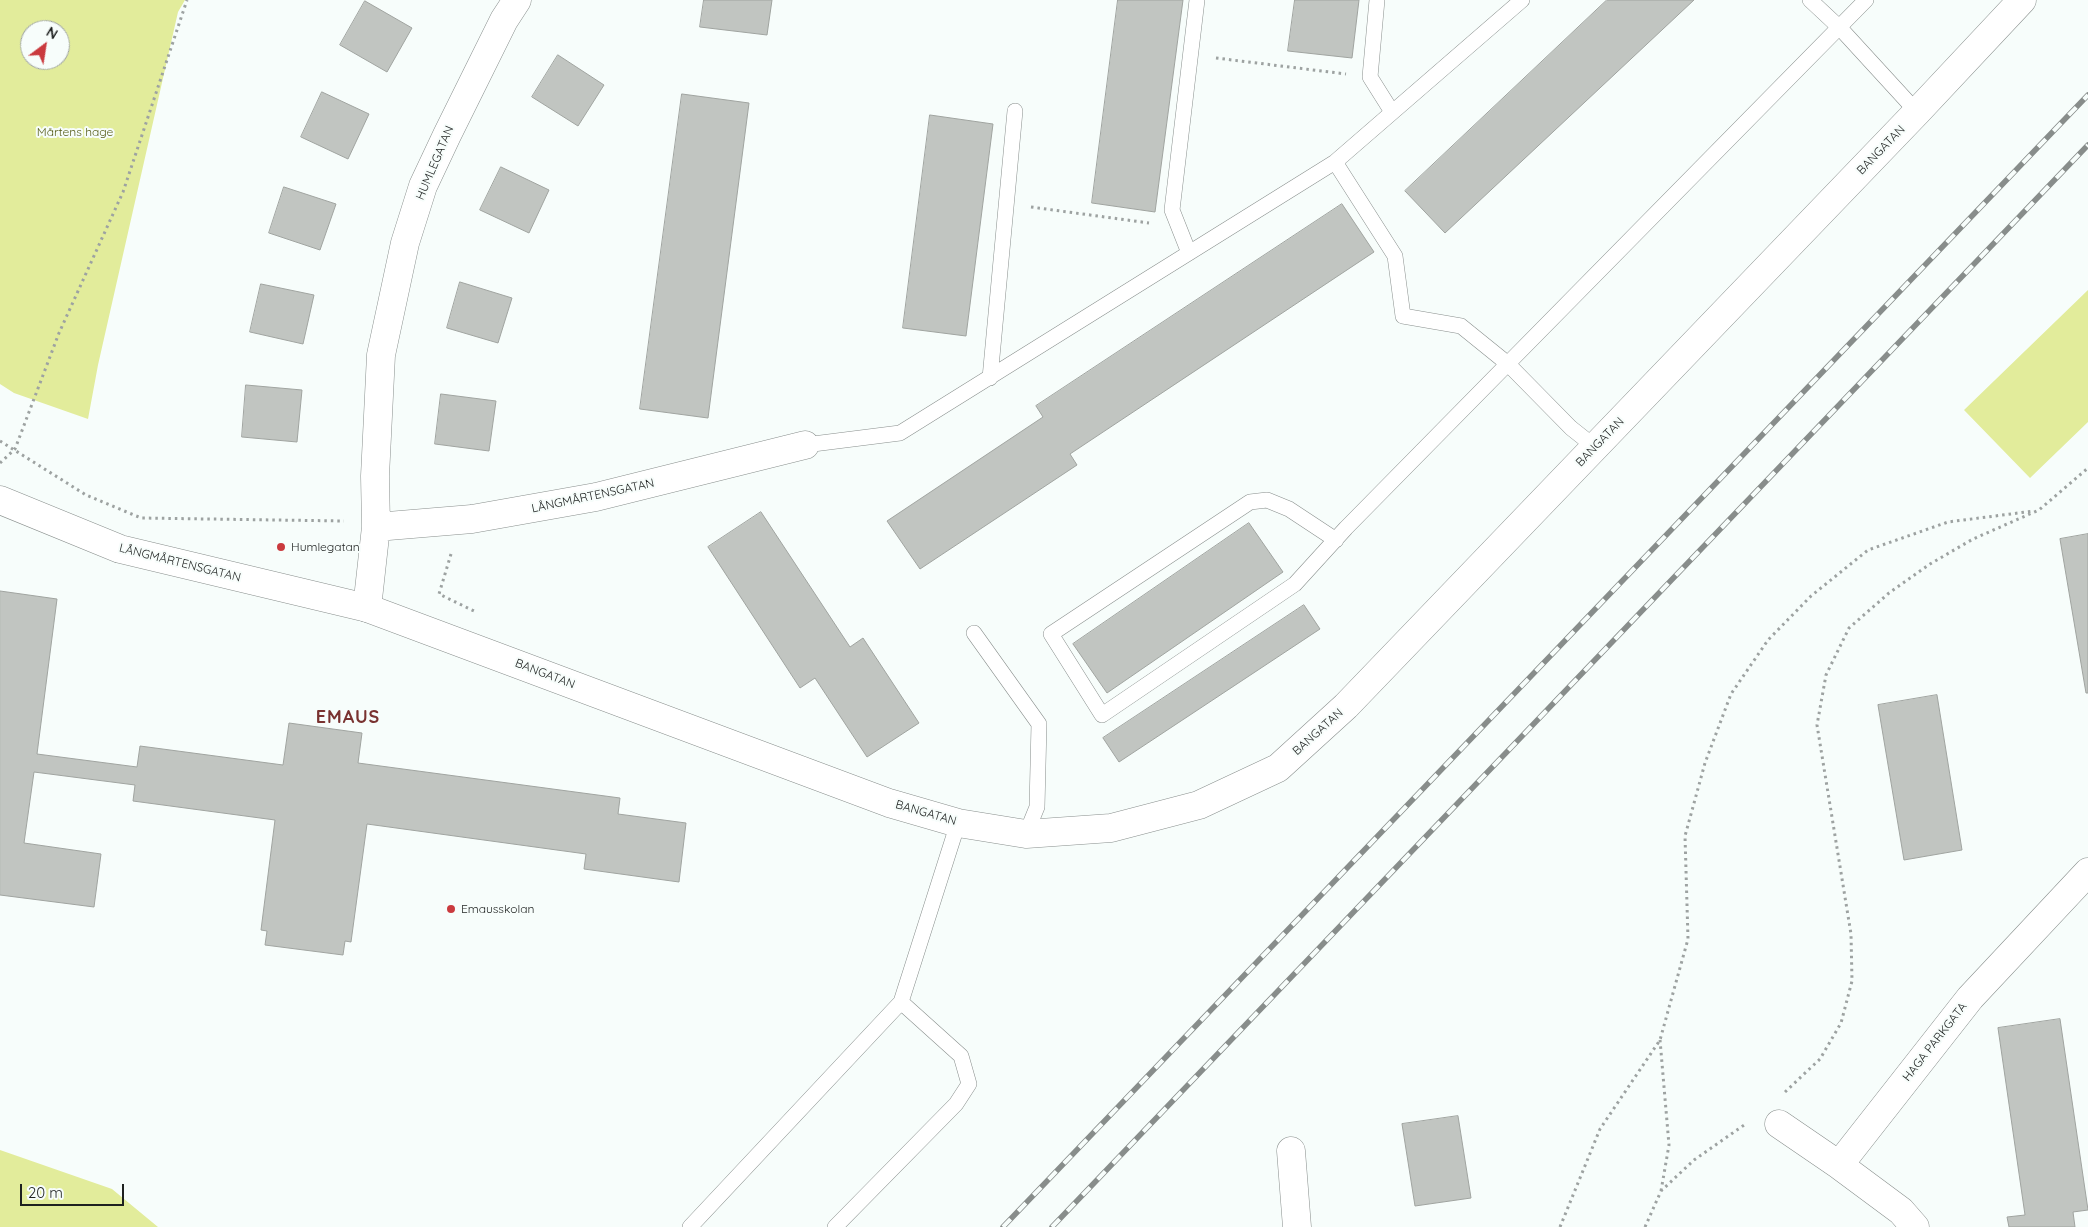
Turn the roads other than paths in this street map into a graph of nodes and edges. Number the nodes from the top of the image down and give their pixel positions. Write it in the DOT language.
graph roads {
  1 [pos="517,0"];
  2 [pos="1197,0"];
  3 [pos="1377,0"];
  4 [pos="1522,0"];
  5 [pos="1810,0"];
  6 [pos="1866,0"];
  7 [pos="2022,0"];
  8 [pos="1840,28"];
  9 [pos="1015,111"];
  10 [pos="1392,112"];
  11 [pos="1917,112"];
  12 [pos="1335,162"];
  13 [pos="1189,253"];
  14 [pos="1508,364"];
  15 [pos="990,378"];
  16 [pos="806,445"];
  17 [pos="1595,447"];
  18 [pos="0,500"];
  19 [pos="376,527"];
  20 [pos="1336,540"];
  21 [pos="366,608"];
  22 [pos="974,633"];
  23 [pos="958,823"];
  24 [pos="1026,834"];
  25 [pos="2088,872"];
  26 [pos="901,1002"];
  27 [pos="1779,1124"];
  28 [pos="1291,1151"];
  29 [pos="1839,1165"];
  30 [pos="690,1227"];
  31 [pos="835,1227"];
  32 [pos="1297,1227"];
  33 [pos="1915,1227"];
  1 -- 19 [label="street, HUMLEGATAN"];
  2 -- 13 [label="lane"];
  3 -- 10 [label="lane"];
  4 -- 10 [label="lane"];
  5 -- 8 [label="lane"];
  6 -- 8 [label="lane"];
  7 -- 11 [label="street, BANGATAN"];
  8 -- 11 [label="lane"];
  8 -- 14 [label="lane"];
  9 -- 15 [label="lane"];
  10 -- 12 [label="lane"];
  11 -- 17 [label="street, BANGATAN"];
  12 -- 13 [label="lane"];
  12 -- 14 [label="lane"];
  13 -- 15 [label="lane"];
  14 -- 17 [label="lane"];
  14 -- 20 [label="lane"];
  15 -- 16 [label="lane"];
  16 -- 19 [label="street, LÅNGMÅRTENSGATAN"];
  17 -- 24 [label="street, BANGATAN"];
  18 -- 21 [label="street, LÅNGMÅRTENSGATAN"];
  19 -- 21 [label="street, HUMLEGATAN"];
  20 -- 20 [label="lane"];
  21 -- 23 [label="street, BANGATAN"];
  22 -- 24 [label="lane"];
  23 -- 24 [label="street, BANGATAN"];
  23 -- 26 [label="lane"];
  25 -- 29 [label="street, HAGA PARKGATA"];
  26 -- 30 [label="lane"];
  26 -- 31 [label="lane"];
  27 -- 29 [label="street"];
  28 -- 32 [label="street"];
  29 -- 33 [label="street"];
}
